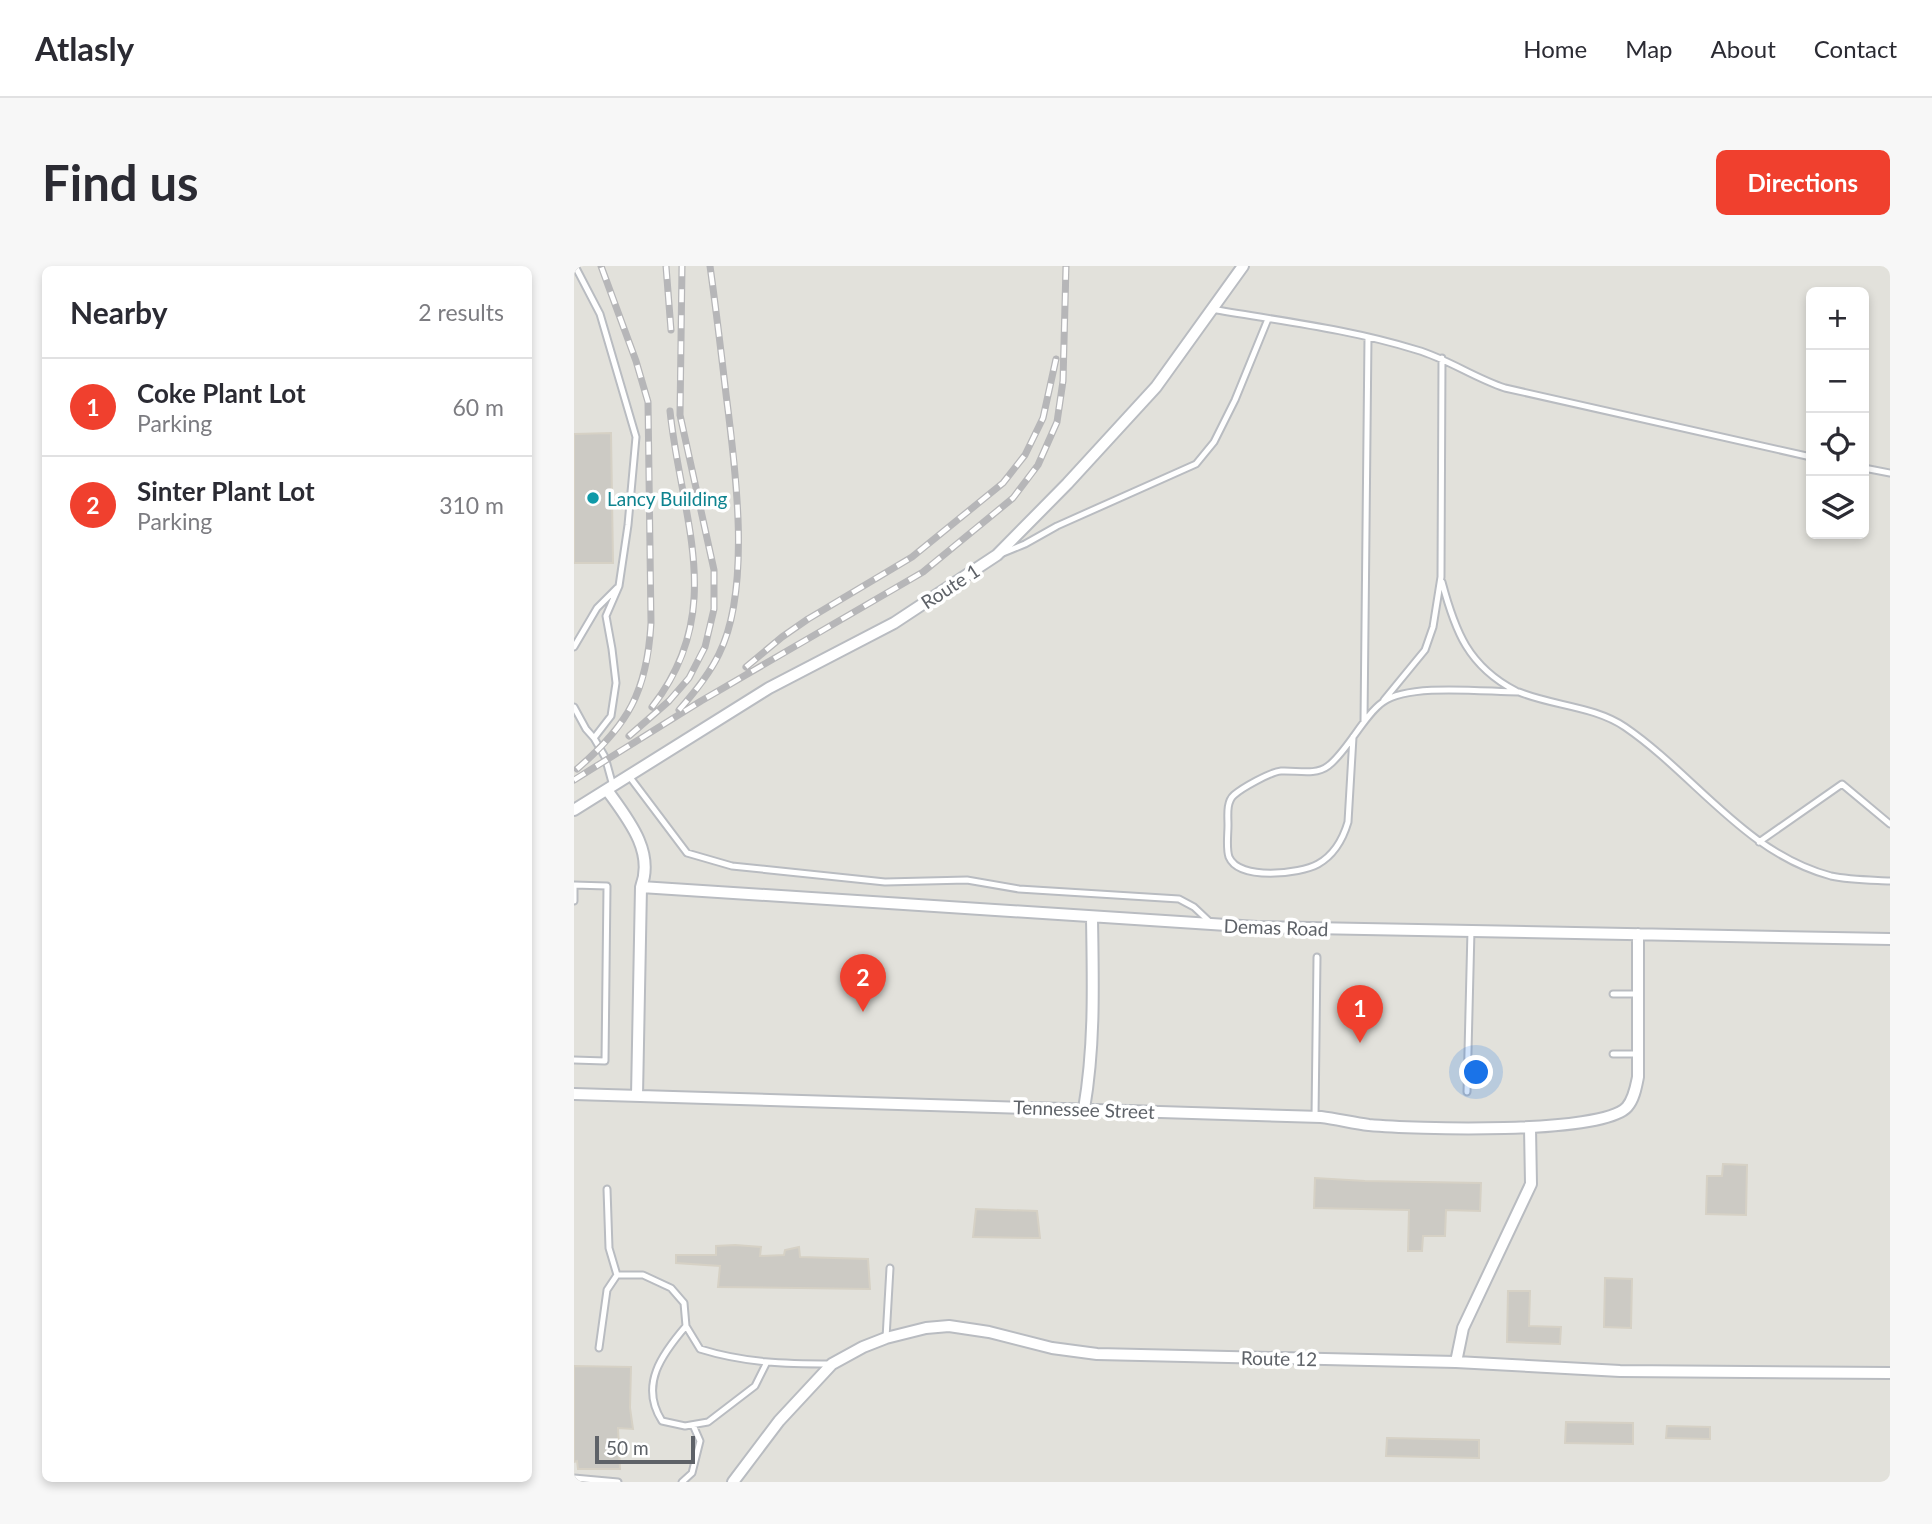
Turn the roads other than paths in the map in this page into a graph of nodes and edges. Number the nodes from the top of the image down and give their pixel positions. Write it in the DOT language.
graph roads {
  1 [pos="575,266"];
  2 [pos="1243,266"];
  3 [pos="1211,309"];
  4 [pos="1268,319"];
  5 [pos="1368,337"];
  6 [pos="1442,358"];
  7 [pos="1806,456"];
  8 [pos="1869,469"];
  9 [pos="1890,474"];
  10 [pos="997,555"];
  11 [pos="1441,577"];
  12 [pos="619,586"];
  13 [pos="574,648"];
  14 [pos="1518,692"];
  15 [pos="1382,702"];
  16 [pos="574,706"];
  17 [pos="1364,724"];
  18 [pos="1353,737"];
  19 [pos="594,738"];
  20 [pos="629,776"];
  21 [pos="610,788"];
  22 [pos="574,810"];
  23 [pos="1890,824"];
  24 [pos="1759,842"];
  25 [pos="1890,881"];
  26 [pos="574,886"];
  27 [pos="641,887"];
  28 [pos="574,901"];
  29 [pos="1092,918"];
  30 [pos="1213,925"];
  31 [pos="1471,930"];
  32 [pos="1638,934"];
  33 [pos="1890,939"];
  34 [pos="1317,957"];
  35 [pos="1613,994"];
  36 [pos="1638,994"];
  37 [pos="1613,1054"];
  38 [pos="1638,1054"];
  39 [pos="574,1060"];
  40 [pos="1467,1092"];
  41 [pos="574,1094"];
  42 [pos="637,1096"];
  43 [pos="1084,1108"];
  44 [pos="1315,1117"];
  45 [pos="1530,1128"];
  46 [pos="607,1189"];
  47 [pos="890,1268"];
  48 [pos="617,1275"];
  49 [pos="686,1326"];
  50 [pos="886,1338"];
  51 [pos="599,1348"];
  52 [pos="767,1362"];
  53 [pos="1456,1362"];
  54 [pos="832,1364"];
  55 [pos="1890,1373"];
  56 [pos="693,1425"];
  57 [pos="574,1478"];
  58 [pos="618,1482"];
  59 [pos="682,1482"];
  60 [pos="733,1482"];
  1 -- 12 [label="lane"];
  2 -- 3 [label="street, Route 1"];
  3 -- 4 [label="lane"];
  3 -- 10 [label="street, Route 1"];
  4 -- 5 [label="lane"];
  4 -- 10 [label="lane"];
  5 -- 6 [label="lane"];
  5 -- 17 [label="lane"];
  6 -- 7 [label="lane"];
  6 -- 11 [label="lane"];
  8 -- 9 [label="lane"];
  10 -- 20 [label="street, Route 1"];
  11 -- 14 [label="lane"];
  11 -- 15 [label="lane"];
  12 -- 13 [label="lane"];
  12 -- 19 [label="lane"];
  14 -- 15 [label="lane"];
  14 -- 24 [label="lane"];
  15 -- 17 [label="lane"];
  16 -- 19 [label="lane"];
  17 -- 18 [label="lane"];
  18 -- 18 [label="lane"];
  19 -- 21 [label="lane"];
  20 -- 21 [label="street, Route 1"];
  20 -- 30 [label="lane, Demas Road"];
  21 -- 22 [label="street, Route 1"];
  21 -- 27 [label="street"];
  23 -- 24 [label="lane"];
  24 -- 25 [label="lane"];
  26 -- 28 [label="lane"];
  26 -- 39 [label="lane"];
  27 -- 29 [label="street"];
  27 -- 42 [label="street"];
  29 -- 30 [label="street"];
  29 -- 43 [label="street"];
  30 -- 31 [label="street, Demas Road"];
  31 -- 32 [label="street, Demas Road"];
  31 -- 40 [label="lane"];
  32 -- 33 [label="street, Demas Road"];
  32 -- 36 [label="street"];
  34 -- 44 [label="lane"];
  35 -- 36 [label="lane"];
  36 -- 38 [label="street"];
  37 -- 38 [label="lane"];
  38 -- 45 [label="street, Tennessee Street"];
  41 -- 42 [label="street, Tennessee Street"];
  42 -- 43 [label="street, Tennessee Street"];
  43 -- 44 [label="street, Tennessee Street"];
  44 -- 45 [label="street, Tennessee Street"];
  45 -- 53 [label="street"];
  46 -- 48 [label="lane"];
  47 -- 50 [label="lane"];
  48 -- 49 [label="lane"];
  48 -- 51 [label="lane"];
  49 -- 52 [label="lane"];
  49 -- 56 [label="lane"];
  50 -- 53 [label="street, Route 12"];
  50 -- 54 [label="street, Route 12"];
  52 -- 54 [label="lane"];
  52 -- 56 [label="lane"];
  53 -- 55 [label="street, Route 12"];
  54 -- 60 [label="street, Route 12"];
  56 -- 59 [label="lane"];
  57 -- 58 [label="lane"];
}
